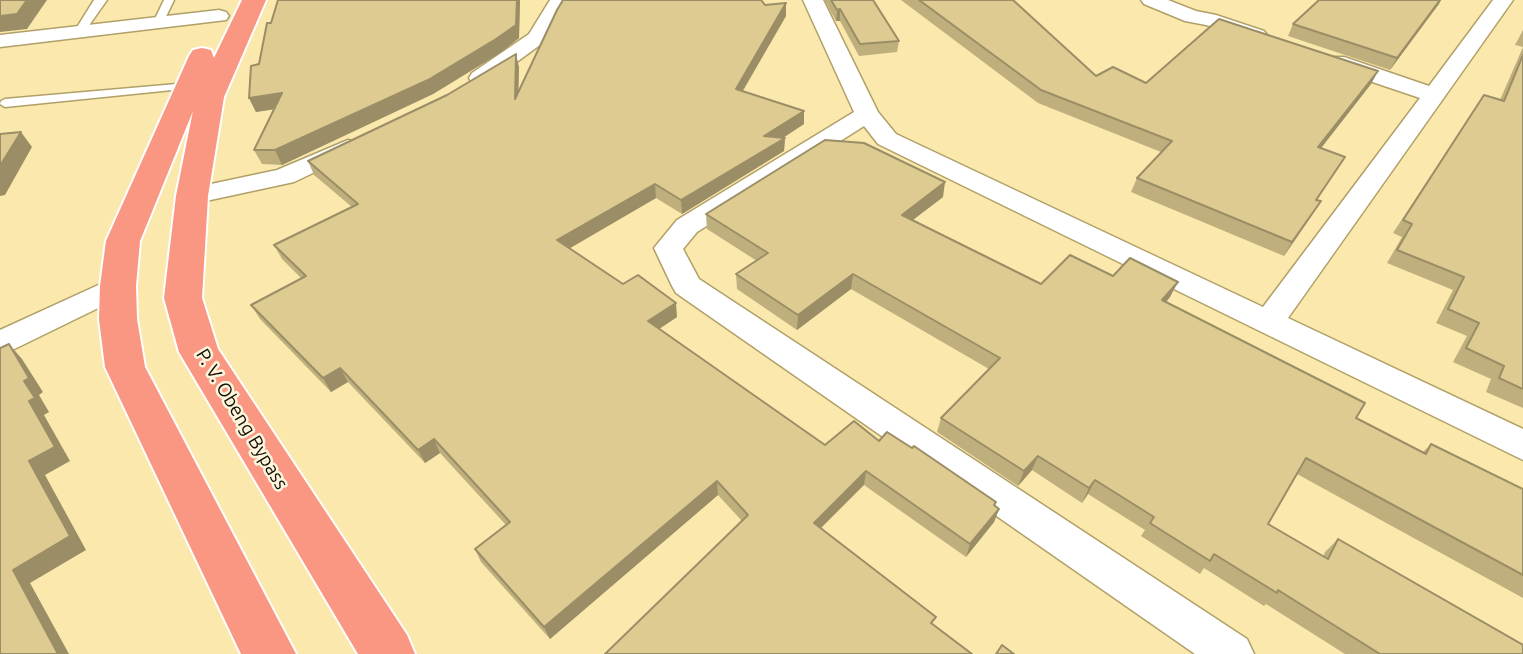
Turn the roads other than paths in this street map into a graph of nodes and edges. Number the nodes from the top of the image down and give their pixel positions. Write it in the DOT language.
graph roads {
  1 [pos="102,0"];
  2 [pos="169,0"];
  3 [pos="254,0"];
  4 [pos="263,0"];
  5 [pos="561,0"];
  6 [pos="813,0"];
  7 [pos="1151,0"];
  8 [pos="1503,0"];
  9 [pos="223,8"];
  10 [pos="158,23"];
  11 [pos="79,32"];
  12 [pos="0,41"];
  13 [pos="1275,41"];
  14 [pos="1315,55"];
  15 [pos="188,86"];
  16 [pos="464,88"];
  17 [pos="1434,95"];
  18 [pos="5,103"];
  19 [pos="867,114"];
  20 [pos="371,137"];
  21 [pos="192,195"];
  22 [pos="118,286"];
  23 [pos="1268,323"];
  24 [pos="0,344"];
  25 [pos="1523,445"];
  26 [pos="269,654"];
  27 [pos="388,654"];
  28 [pos="1232,654"];
  1 -- 11 [label="lane"];
  2 -- 10 [label="lane"];
  3 -- 4 [label="street"];
  3 -- 21 [label="highway, P. V. Obeng Bypass"];
  5 -- 16 [label="street"];
  6 -- 19 [label="street"];
  7 -- 13 [label="street"];
  8 -- 17 [label="street"];
  9 -- 10 [label="street"];
  9 -- 15 [label="highway"];
  10 -- 11 [label="street"];
  11 -- 12 [label="street"];
  14 -- 17 [label="street"];
  15 -- 18 [label="lane"];
  15 -- 22 [label="highway"];
  17 -- 23 [label="street"];
  19 -- 23 [label="street"];
  19 -- 28 [label="street"];
  20 -- 21 [label="street"];
  21 -- 27 [label="highway, P. V. Obeng Bypass"];
  22 -- 24 [label="street"];
  22 -- 26 [label="highway"];
  23 -- 25 [label="street"];
}
